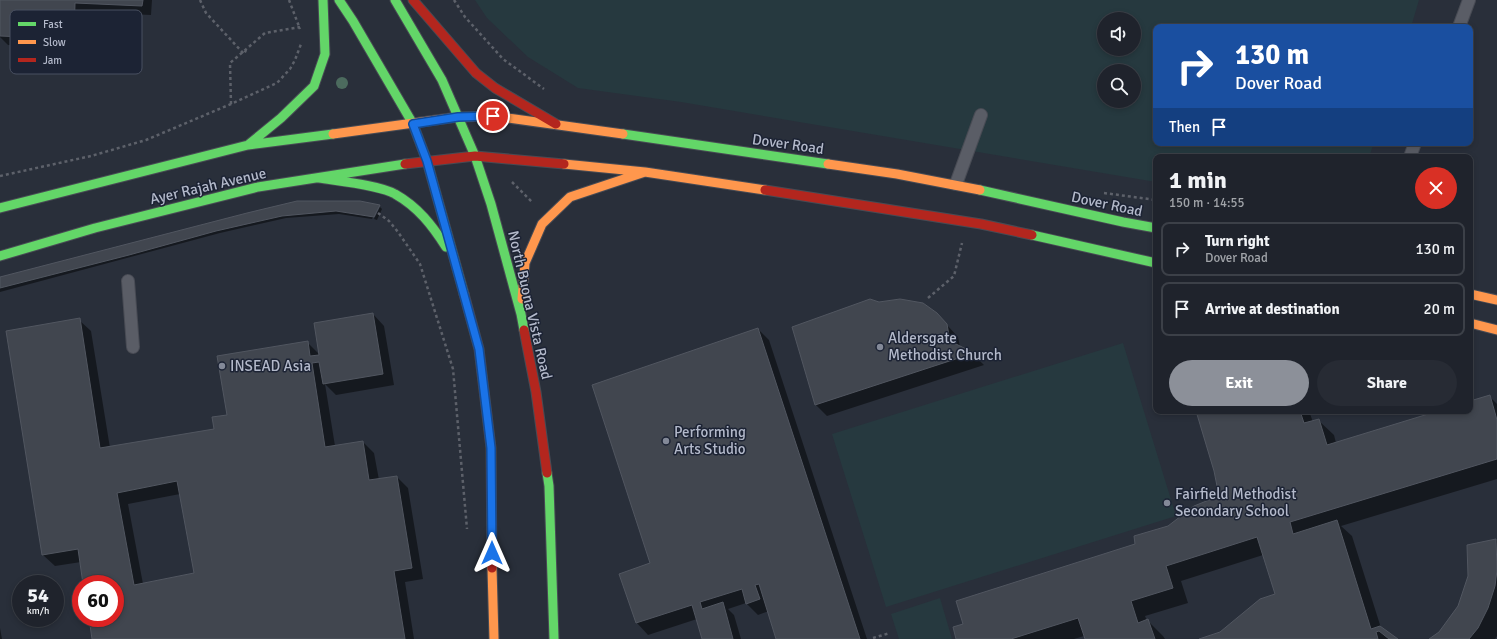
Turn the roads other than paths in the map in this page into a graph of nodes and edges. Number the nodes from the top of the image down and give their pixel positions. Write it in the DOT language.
graph roads {
  1 [pos="323,0"];
  2 [pos="339,0"];
  3 [pos="395,0"];
  4 [pos="413,0"];
  5 [pos="1468,0"];
  6 [pos="1460,24"];
  7 [pos="981,116"];
  8 [pos="458,117"];
  9 [pos="413,124"];
  10 [pos="556,124"];
  11 [pos="248,145"];
  12 [pos="475,156"];
  13 [pos="427,161"];
  14 [pos="645,172"];
  15 [pos="320,178"];
  16 [pos="956,184"];
  17 [pos="0,208"];
  18 [pos="1153,227"];
  19 [pos="0,256"];
  20 [pos="454,259"];
  21 [pos="1153,262"];
  22 [pos="128,281"];
  23 [pos="1473,295"];
  24 [pos="1497,300"];
  25 [pos="521,314"];
  26 [pos="1473,324"];
  27 [pos="1497,330"];
  28 [pos="134,347"];
  29 [pos="494,639"];
  30 [pos="554,639"];
  1 -- 11 [label="street"];
  2 -- 9 [label="street"];
  3 -- 8 [label="street, North Buona Vista Road"];
  4 -- 10 [label="street"];
  5 -- 6 [label="lane"];
  7 -- 16 [label="lane"];
  8 -- 9 [label="street, Dover Road"];
  8 -- 10 [label="street, Dover Road"];
  8 -- 12 [label="street, North Buona Vista Road"];
  9 -- 11 [label="street, Ayer Rajah Avenue"];
  9 -- 13 [label="street"];
  10 -- 16 [label="street, Dover Road"];
  11 -- 17 [label="street, Ayer Rajah Avenue"];
  12 -- 13 [label="street"];
  12 -- 14 [label="street"];
  12 -- 25 [label="street, North Buona Vista Road"];
  13 -- 15 [label="street, Ayer Rajah Avenue"];
  13 -- 20 [label="street"];
  14 -- 21 [label="street"];
  14 -- 25 [label="street"];
  15 -- 19 [label="street, Ayer Rajah Avenue"];
  15 -- 20 [label="street"];
  16 -- 18 [label="street, Dover Road"];
  20 -- 29 [label="street"];
  22 -- 28 [label="lane"];
  23 -- 24 [label="street"];
  25 -- 30 [label="street, North Buona Vista Road"];
  26 -- 27 [label="street"];
}
